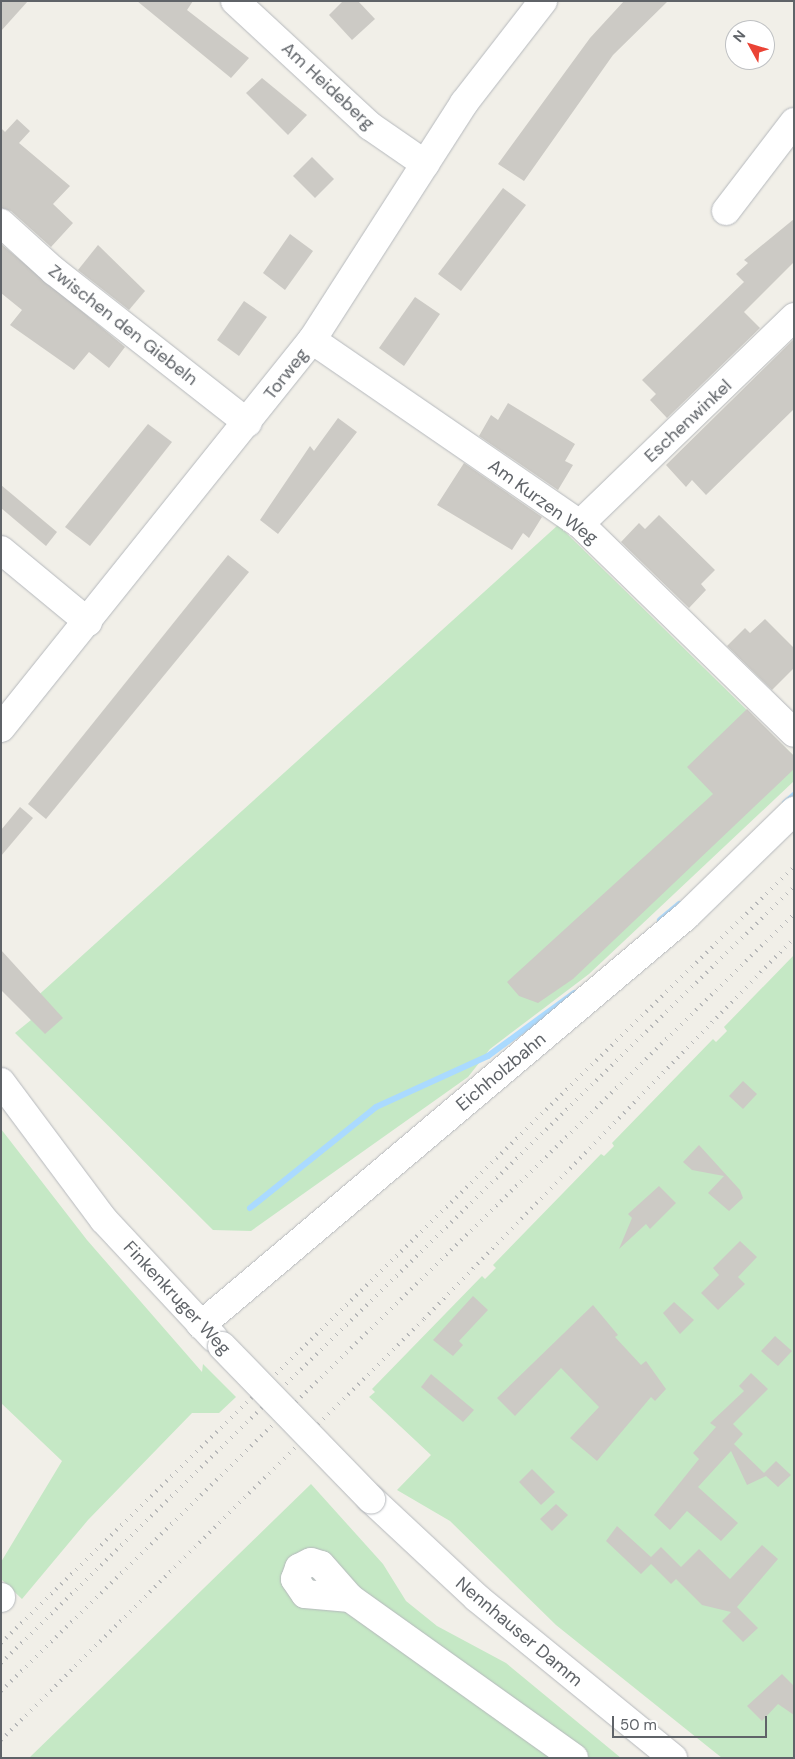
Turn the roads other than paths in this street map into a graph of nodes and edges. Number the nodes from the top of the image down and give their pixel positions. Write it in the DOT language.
graph roads {
  1 [pos="235,1"];
  2 [pos="543,1"];
  3 [pos="794,122"];
  4 [pos="425,164"];
  5 [pos="726,211"];
  6 [pos="1,223"];
  7 [pos="794,317"];
  8 [pos="312,340"];
  9 [pos="248,423"];
  10 [pos="580,524"];
  11 [pos="1,550"];
  12 [pos="88,622"];
  13 [pos="1,728"];
  14 [pos="794,733"];
  15 [pos="794,811"];
  16 [pos="1,1082"];
  17 [pos="201,1325"];
  18 [pos="371,1499"];
  19 [pos="350,1598"];
  20 [pos="574,1758"];
  21 [pos="672,1758"];
  1 -- 4 [label="street, Am Heideberg"];
  2 -- 4 [label="street, Torweg"];
  3 -- 5 [label="street"];
  4 -- 8 [label="street, Torweg"];
  6 -- 9 [label="street, Zwischen den Giebeln"];
  7 -- 10 [label="street, Eschenwinkel"];
  8 -- 9 [label="street, Torweg"];
  8 -- 10 [label="street, Am Kurzen Weg"];
  9 -- 12 [label="street, Torweg"];
  10 -- 14 [label="street, Am Kurzen Weg"];
  11 -- 12 [label="street"];
  12 -- 13 [label="street, Torweg"];
  15 -- 17 [label="street, Eichholzbahn"];
  16 -- 17 [label="street, Finkenkruger Weg"];
  17 -- 18 [label="street, Finkenkruger Weg, bridge"];
  18 -- 21 [label="street, Nennhauser Damm"];
  19 -- 20 [label="street"];
}
